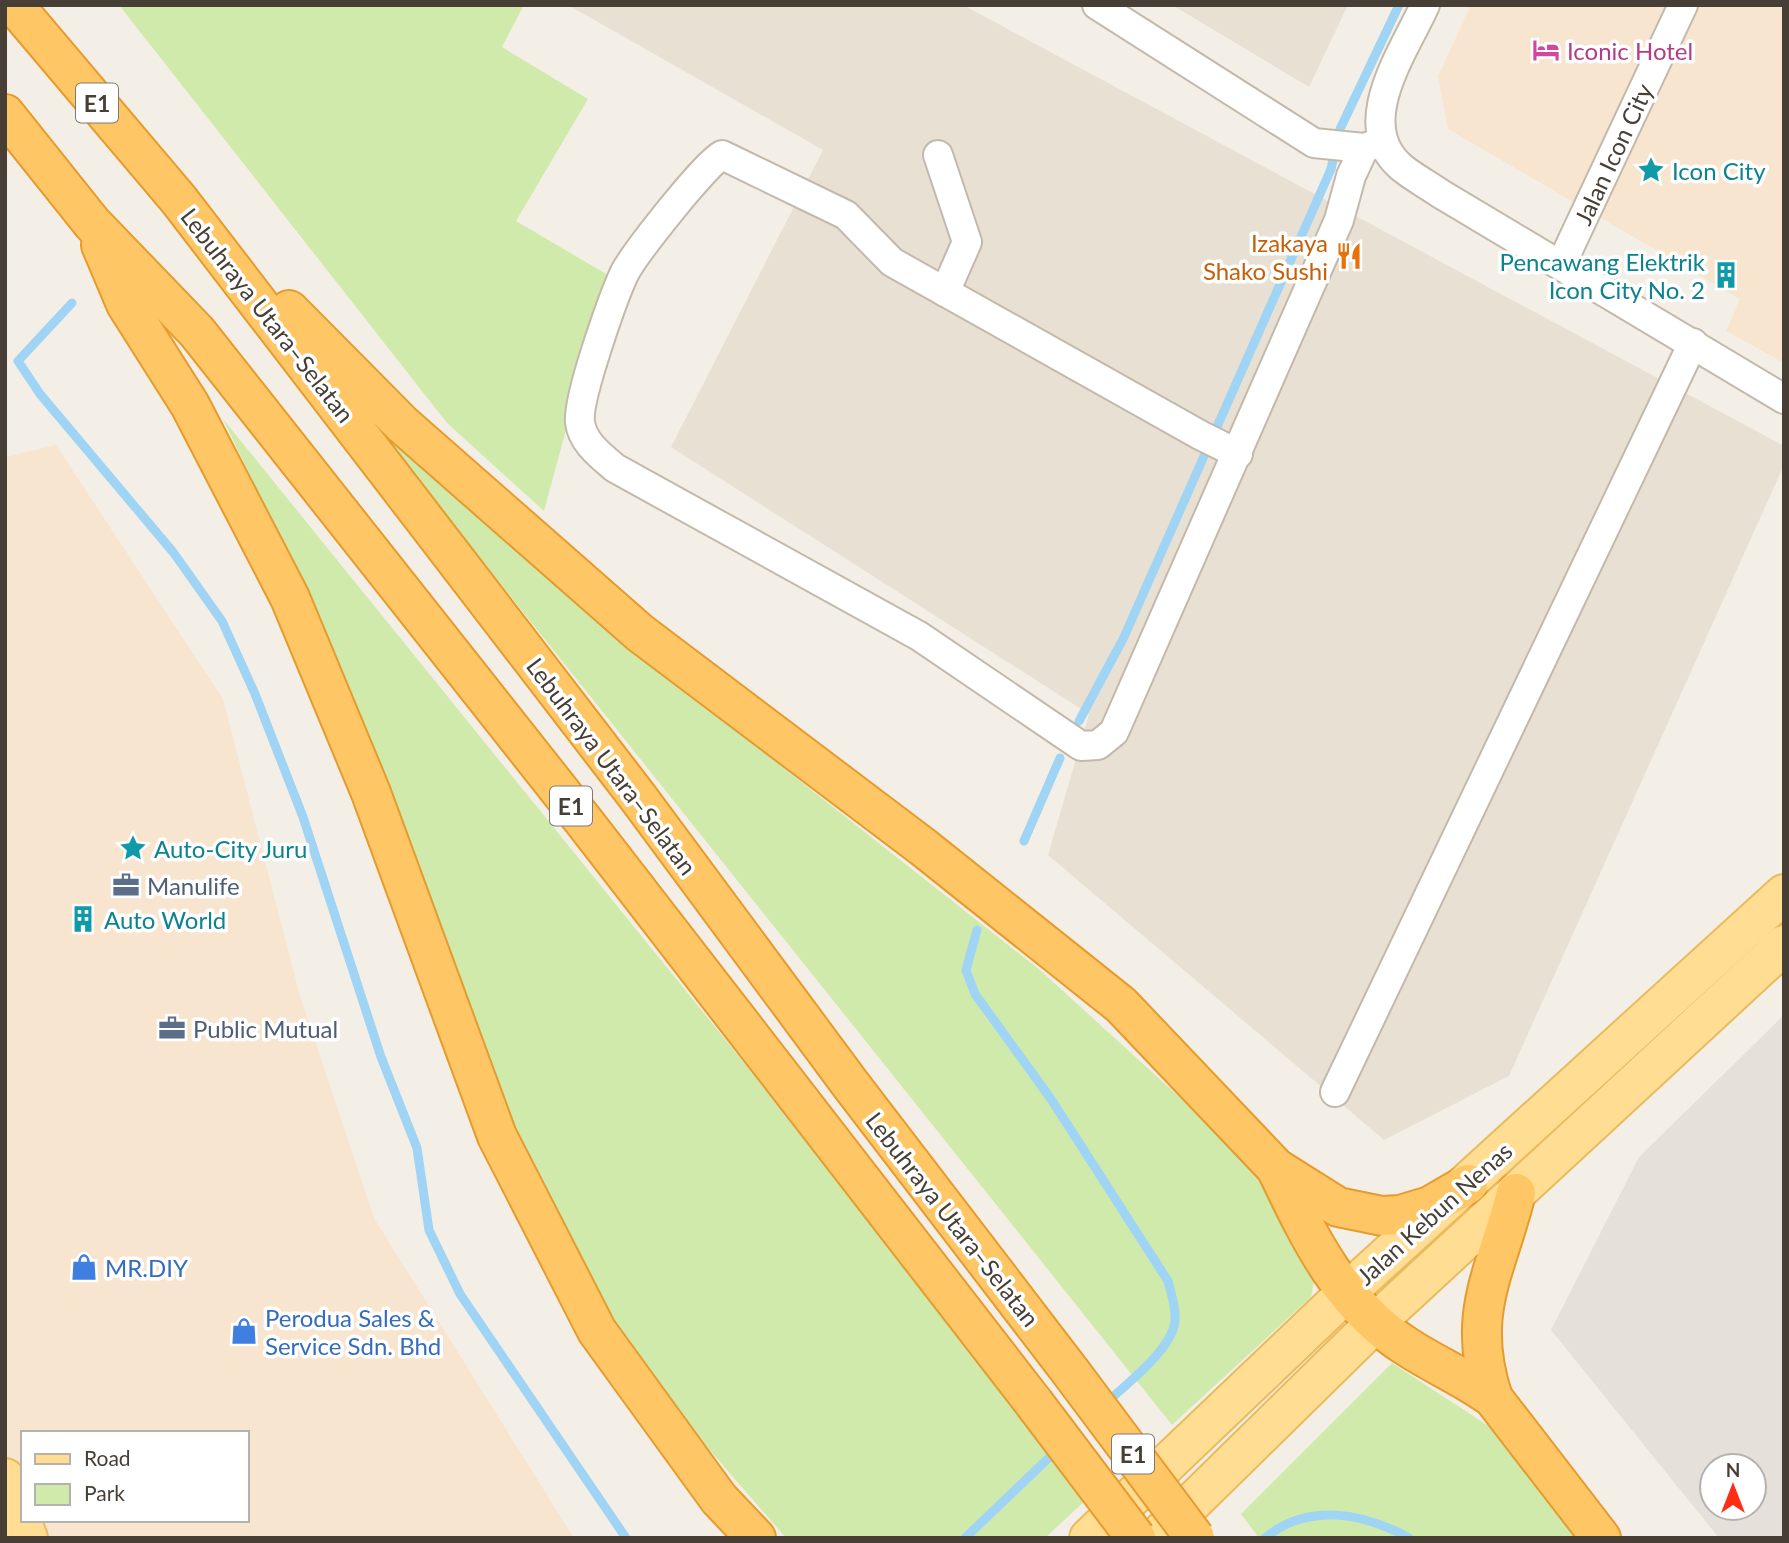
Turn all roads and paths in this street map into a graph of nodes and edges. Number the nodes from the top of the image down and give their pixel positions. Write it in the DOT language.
graph roads {
  1 [pos="14,5"];
  2 [pos="1097,5"];
  3 [pos="1425,5"];
  4 [pos="1683,5"];
  5 [pos="5,114"];
  6 [pos="1364,145"];
  7 [pos="938,155"];
  8 [pos="179,200"];
  9 [pos="92,223"];
  10 [pos="1561,265"];
  11 [pos="946,292"];
  12 [pos="1693,343"];
  13 [pos="1784,399"];
  14 [pos="1221,445"];
  15 [pos="1784,894"];
  16 [pos="1784,946"];
  17 [pos="1335,1091"];
  18 [pos="1276,1168"];
  19 [pos="1468,1184"];
  20 [pos="1516,1193"];
  21 [pos="1346,1293"];
  22 [pos="1375,1323"];
  23 [pos="1493,1398"];
  24 [pos="5,1478"];
  25 [pos="21,1520"];
  26 [pos="755,1538"];
  27 [pos="1089,1538"];
  28 [pos="1136,1538"];
  29 [pos="1156,1538"];
  30 [pos="1195,1538"];
  31 [pos="1601,1538"];
  1 -- 8 [label="highway, Lebuhraya Utara–Selatan / E1"];
  2 -- 6 [label="street"];
  3 -- 6 [label="street"];
  4 -- 10 [label="street, Jalan Icon City"];
  5 -- 9 [label="highway, Lebuhraya Utara–Selatan / E1"];
  6 -- 10 [label="street"];
  6 -- 14 [label="street"];
  7 -- 11 [label="street"];
  8 -- 18 [label="highway"];
  8 -- 30 [label="highway, Lebuhraya Utara–Selatan / E1, bridge"];
  9 -- 26 [label="highway"];
  9 -- 28 [label="highway, Lebuhraya Utara–Selatan / E1, bridge"];
  10 -- 12 [label="street"];
  11 -- 14 [label="street"];
  11 -- 14 [label="street"];
  12 -- 13 [label="street"];
  12 -- 17 [label="street"];
  15 -- 19 [label="main road, Jalan Kebun Nenas"];
  16 -- 20 [label="main road, Jalan Kebun Nenas"];
  18 -- 19 [label="highway"];
  18 -- 21 [label="highway"];
  19 -- 21 [label="main road, Jalan Kebun Nenas"];
  20 -- 22 [label="main road, Jalan Kebun Nenas"];
  20 -- 23 [label="highway"];
  21 -- 22 [label="highway"];
  21 -- 27 [label="main road, Jalan Kebun Nenas"];
  22 -- 23 [label="highway"];
  22 -- 29 [label="main road, Jalan Kebun Nenas"];
  23 -- 31 [label="highway"];
  24 -- 25 [label="main road"];
}
